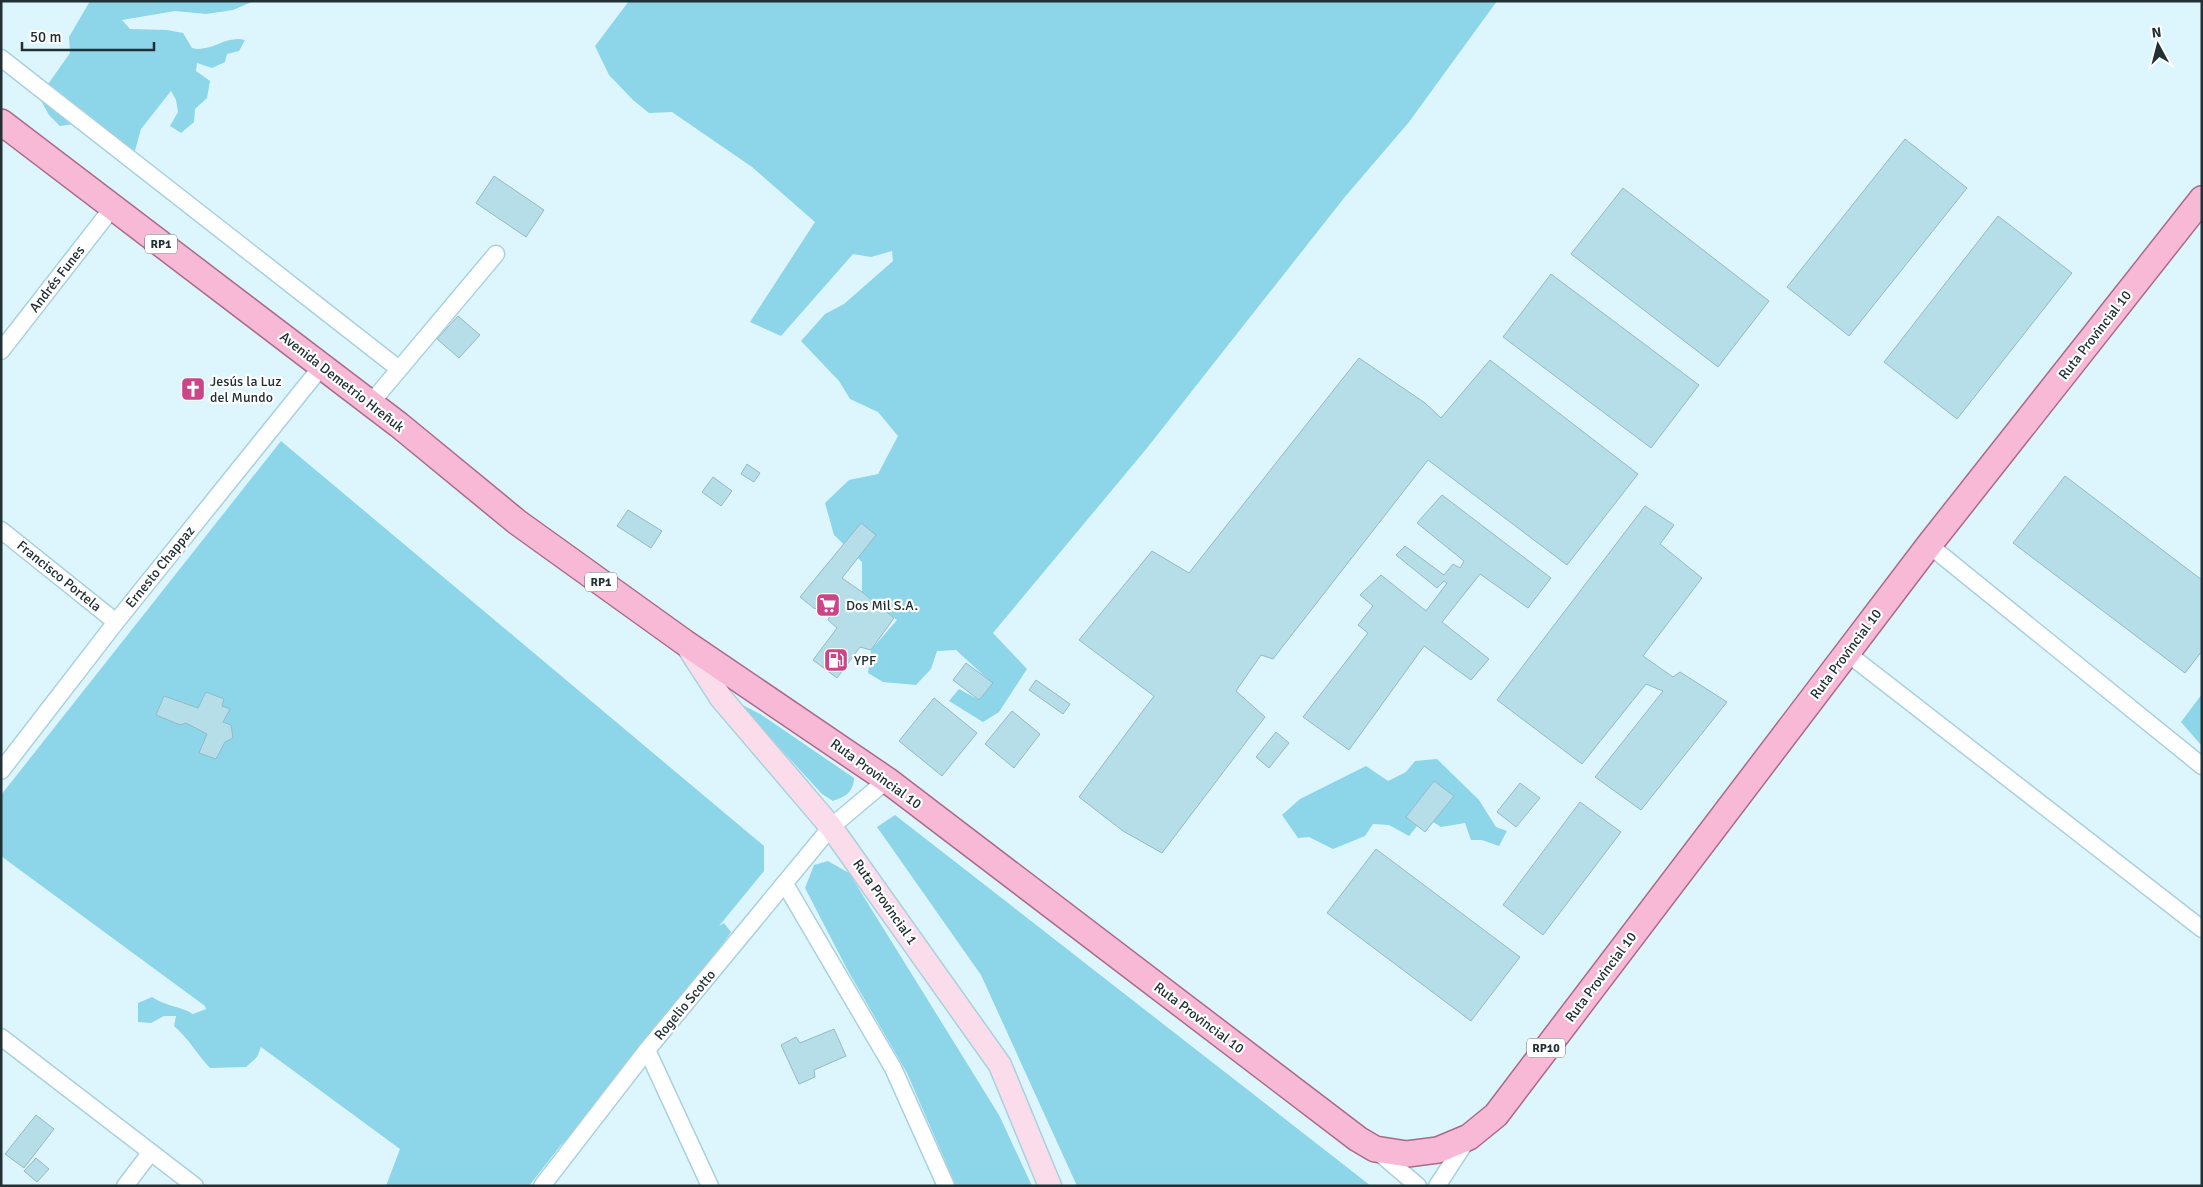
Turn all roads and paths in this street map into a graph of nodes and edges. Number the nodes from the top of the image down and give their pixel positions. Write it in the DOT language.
graph roads {
  1 [pos="1,58"];
  2 [pos="1,122"];
  3 [pos="2202,199"];
  4 [pos="113,208"];
  5 [pos="496,254"];
  6 [pos="1,351"];
  7 [pos="322,366"];
  8 [pos="399,368"];
  9 [pos="370,404"];
  10 [pos="1,530"];
  11 [pos="1929,545"];
  12 [pos="116,622"];
  13 [pos="684,642"];
  14 [pos="1847,652"];
  15 [pos="2202,766"];
  16 [pos="1,771"];
  17 [pos="887,780"];
  18 [pos="831,826"];
  19 [pos="785,884"];
  20 [pos="2202,929"];
  21 [pos="1,1037"];
  22 [pos="647,1050"];
  23 [pos="1469,1137"];
  24 [pos="1375,1150"];
  25 [pos="151,1152"];
  26 [pos="125,1186"];
  27 [pos="194,1186"];
  28 [pos="542,1186"];
  29 [pos="710,1186"];
  30 [pos="946,1186"];
  31 [pos="1050,1186"];
  32 [pos="1418,1186"];
  33 [pos="1437,1186"];
  1 -- 8 [label="street"];
  2 -- 4 [label="main road, Avenida Demetrio Hreñuk / RP1"];
  3 -- 11 [label="main road, Ruta Provincial 10 / RP10"];
  4 -- 6 [label="street, Andrés Funes"];
  4 -- 7 [label="main road, Avenida Demetrio Hreñuk / RP1"];
  5 -- 8 [label="street"];
  7 -- 9 [label="main road, Avenida Demetrio Hreñuk / RP1"];
  7 -- 12 [label="street, Ernesto Chappaz"];
  8 -- 9 [label="street"];
  9 -- 13 [label="main road, Avenida Demetrio Hreñuk / RP1"];
  10 -- 12 [label="street, Francisco Portela"];
  11 -- 14 [label="main road, Ruta Provincial 10 / RP10"];
  11 -- 15 [label="street"];
  12 -- 16 [label="street, Ernesto Chappaz"];
  13 -- 17 [label="main road, Ruta Provincial 10 / RP10"];
  13 -- 18 [label="main road, Ruta Provincial 1 / RP1"];
  14 -- 20 [label="street"];
  14 -- 23 [label="main road, Ruta Provincial 10 / RP10"];
  17 -- 18 [label="street, Rogelio Scotto"];
  17 -- 24 [label="main road, Ruta Provincial 10 / RP10"];
  18 -- 19 [label="street, Rogelio Scotto"];
  18 -- 31 [label="main road, Ruta Provincial 1 / RP1"];
  19 -- 22 [label="street, Rogelio Scotto"];
  19 -- 30 [label="street"];
  21 -- 25 [label="street"];
  22 -- 28 [label="street, Rogelio Scotto"];
  22 -- 29 [label="street"];
  23 -- 24 [label="main road, Ruta Provincial 10 / RP10"];
  23 -- 33 [label="street"];
  24 -- 32 [label="street"];
  25 -- 26 [label="street"];
  25 -- 27 [label="street"];
}
